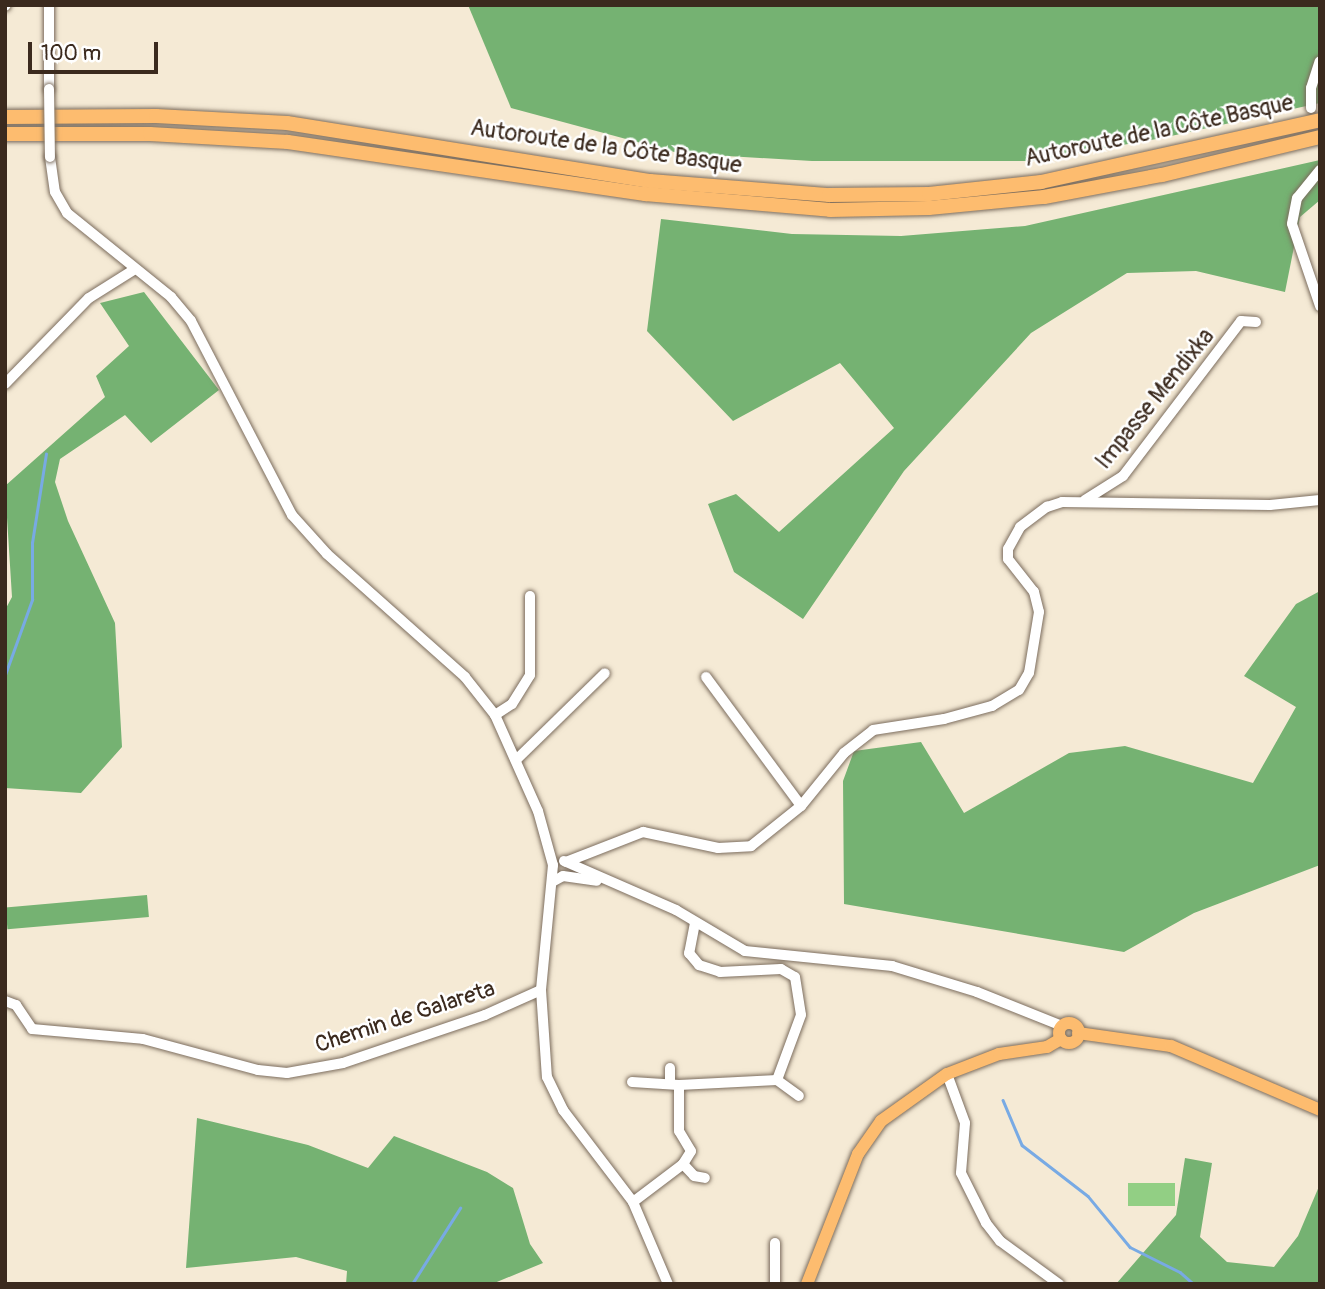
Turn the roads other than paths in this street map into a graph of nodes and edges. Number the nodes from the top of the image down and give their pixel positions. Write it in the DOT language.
graph roads {
  1 [pos="49,5"];
  2 [pos="1320,61"];
  3 [pos="1316,114"];
  4 [pos="5,117"];
  5 [pos="5,134"];
  6 [pos="1320,136"];
  7 [pos="1320,170"];
  8 [pos="135,269"];
  9 [pos="1320,306"];
  10 [pos="1256,322"];
  11 [pos="5,384"];
  12 [pos="1320,500"];
  13 [pos="1081,502"];
  14 [pos="530,596"];
  15 [pos="605,673"];
  16 [pos="706,677"];
  17 [pos="495,715"];
  18 [pos="516,760"];
  19 [pos="802,806"];
  20 [pos="551,854"];
  21 [pos="573,865"];
  22 [pos="567,877"];
  23 [pos="554,881"];
  24 [pos="608,882"];
  25 [pos="695,922"];
  26 [pos="541,990"];
  27 [pos="5,1001"];
  28 [pos="1061,1032"];
  29 [pos="670,1068"];
  30 [pos="947,1074"];
  31 [pos="777,1080"];
  32 [pos="632,1082"];
  33 [pos="674,1083"];
  34 [pos="799,1096"];
  35 [pos="1320,1110"];
  36 [pos="683,1164"];
  37 [pos="705,1178"];
  38 [pos="633,1202"];
  39 [pos="775,1244"];
  40 [pos="668,1284"];
  41 [pos="775,1284"];
  42 [pos="807,1284"];
  43 [pos="1059,1284"];
  1 -- 8 [label="street, bridge"];
  2 -- 3 [label="street"];
  3 -- 4 [label="highway, Autoroute de la Côte Basque"];
  5 -- 6 [label="highway, Autoroute de la Côte Basque"];
  7 -- 9 [label="street"];
  8 -- 11 [label="street"];
  8 -- 17 [label="street"];
  10 -- 13 [label="street, Impasse Mendixka"];
  12 -- 13 [label="street"];
  13 -- 19 [label="street"];
  14 -- 17 [label="street"];
  15 -- 18 [label="street"];
  16 -- 19 [label="street"];
  17 -- 18 [label="street"];
  18 -- 20 [label="street"];
  19 -- 21 [label="street"];
  20 -- 21 [label="street"];
  20 -- 23 [label="street"];
  21 -- 22 [label="street"];
  21 -- 24 [label="street"];
  22 -- 23 [label="street"];
  22 -- 24 [label="street"];
  23 -- 26 [label="street"];
  24 -- 25 [label="street"];
  25 -- 28 [label="street"];
  25 -- 31 [label="street"];
  26 -- 27 [label="street, Chemin de Galareta"];
  26 -- 38 [label="street"];
  28 -- 30 [label="main road"];
  28 -- 35 [label="main road"];
  29 -- 33 [label="street"];
  30 -- 42 [label="main road"];
  30 -- 43 [label="street"];
  31 -- 33 [label="street"];
  31 -- 34 [label="street"];
  32 -- 33 [label="street"];
  33 -- 36 [label="street"];
  36 -- 37 [label="street"];
  36 -- 38 [label="street"];
  38 -- 40 [label="street"];
  39 -- 41 [label="street"];
}
